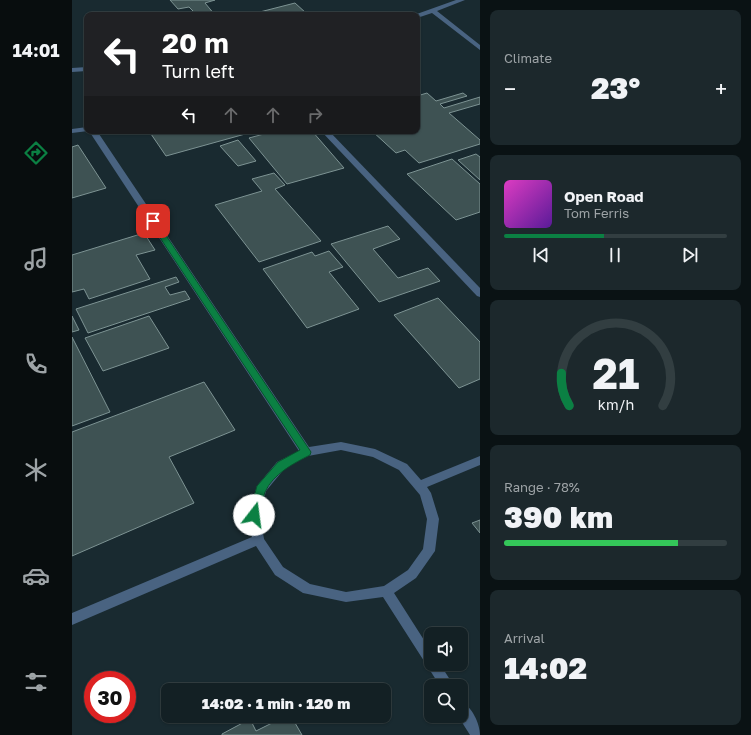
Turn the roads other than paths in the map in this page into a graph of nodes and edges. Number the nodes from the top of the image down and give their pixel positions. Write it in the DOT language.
graph roads {
  1 [pos="462,0"];
  2 [pos="433,11"];
  3 [pos="420,15"];
  4 [pos="480,48"];
  5 [pos="84,69"];
  6 [pos="72,70"];
  7 [pos="84,129"];
  8 [pos="72,131"];
  9 [pos="95,134"];
  10 [pos="328,134"];
  11 [pos="480,294"];
  12 [pos="306,452"];
  13 [pos="480,460"];
  14 [pos="419,486"];
  15 [pos="258,540"];
  16 [pos="386,591"];
  17 [pos="72,619"];
  18 [pos="424,650"];
  19 [pos="468,719"];
  20 [pos="478,735"];
  1 -- 2 [label="street"];
  2 -- 3 [label="street"];
  2 -- 4 [label="street"];
  5 -- 6 [label="street"];
  7 -- 8 [label="street"];
  9 -- 12 [label="street"];
  10 -- 11 [label="street"];
  12 -- 14 [label="street"];
  12 -- 15 [label="street"];
  13 -- 14 [label="street"];
  14 -- 16 [label="street"];
  15 -- 16 [label="street"];
  15 -- 17 [label="street"];
  16 -- 18 [label="street"];
  19 -- 20 [label="street"];
}
